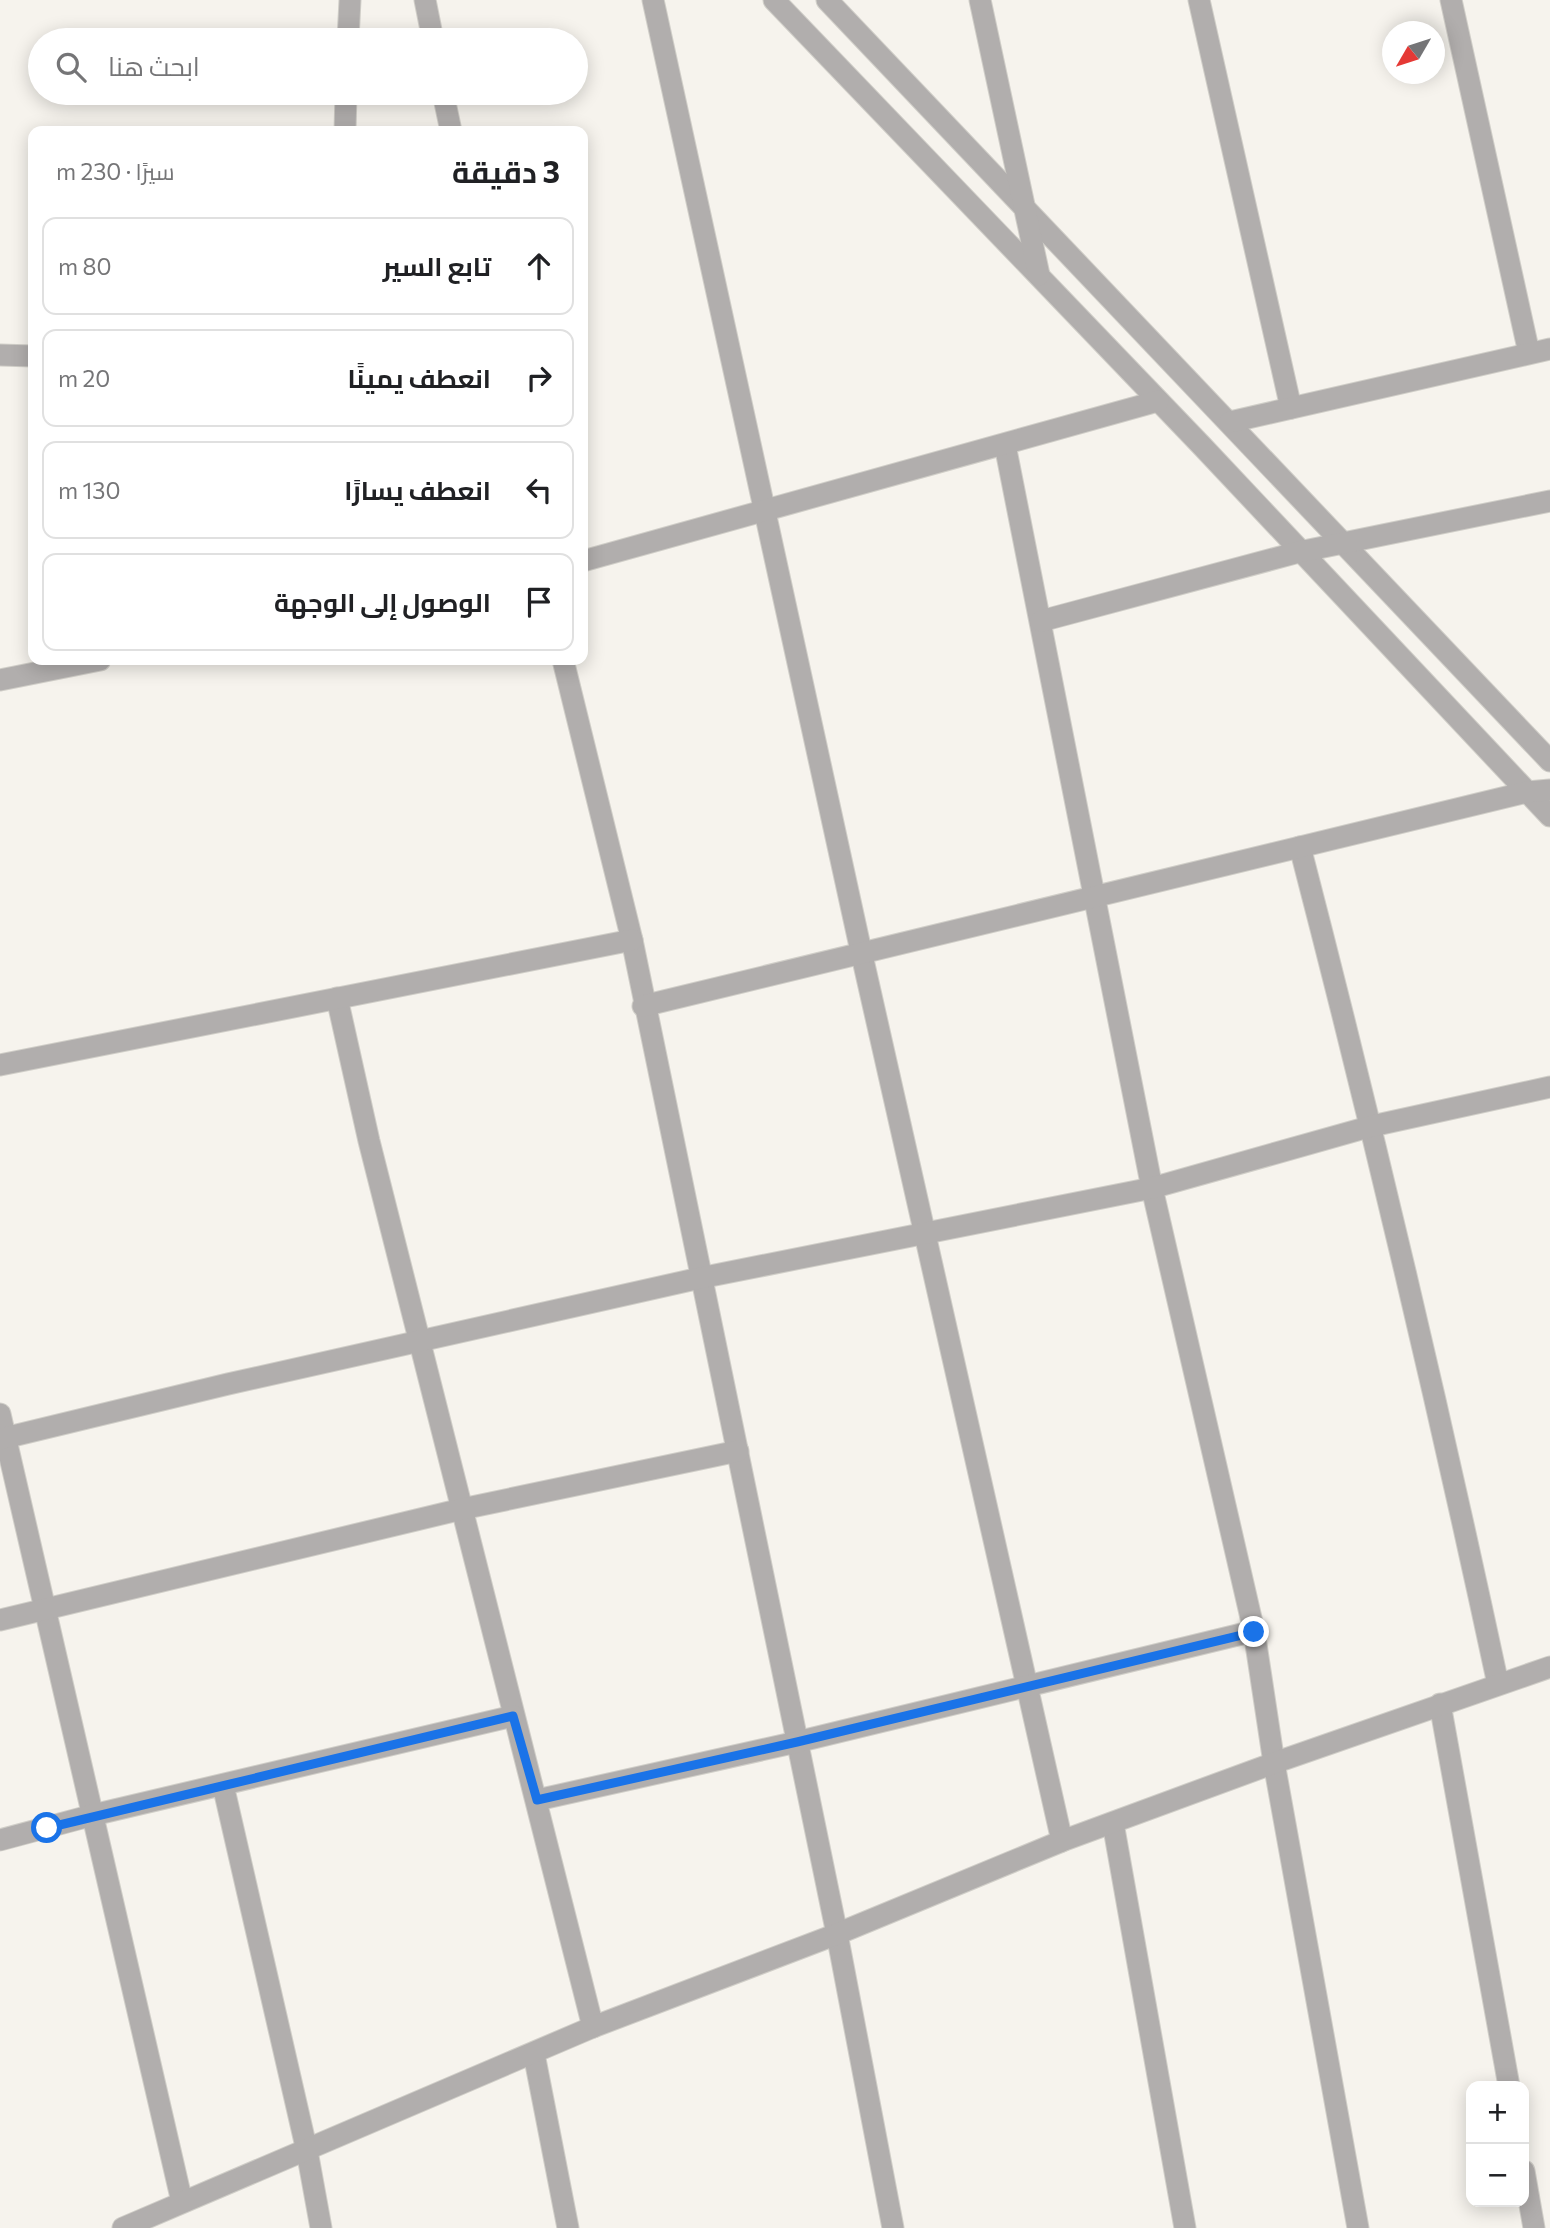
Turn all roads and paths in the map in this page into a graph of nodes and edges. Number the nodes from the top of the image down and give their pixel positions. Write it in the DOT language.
graph roads {
  1 [pos="350,0"];
  2 [pos="425,0"];
  3 [pos="653,0"];
  4 [pos="775,0"];
  5 [pos="827,0"];
  6 [pos="980,0"];
  7 [pos="1199,0"];
  8 [pos="1451,0"];
  9 [pos="349,28"];
  10 [pos="431,28"];
  11 [pos="346,105"];
  12 [pos="446,105"];
  13 [pos="345,126"];
  14 [pos="450,126"];
  15 [pos="1022,203"];
  16 [pos="1039,275"];
  17 [pos="1550,349"];
  18 [pos="1529,354"];
  19 [pos="0,355"];
  20 [pos="28,356"];
  21 [pos="1158,401"];
  22 [pos="1291,408"];
  23 [pos="1230,422"];
  24 [pos="1005,445"];
  25 [pos="1550,501"];
  26 [pos="765,511"];
  27 [pos="1343,542"];
  28 [pos="1299,552"];
  29 [pos="588,560"];
  30 [pos="1041,621"];
  31 [pos="75,665"];
  32 [pos="564,665"];
  33 [pos="0,680"];
  34 [pos="1550,761"];
  35 [pos="1550,790"];
  36 [pos="1527,792"];
  37 [pos="1550,816"];
  38 [pos="1300,847"];
  39 [pos="1095,898"];
  40 [pos="632,940"];
  41 [pos="861,951"];
  42 [pos="337,998"];
  43 [pos="643,1006"];
  44 [pos="0,1065"];
  45 [pos="1550,1087"];
  46 [pos="1372,1126"];
  47 [pos="1153,1188"];
  48 [pos="926,1234"];
  49 [pos="701,1278"];
  50 [pos="420,1341"];
  51 [pos="0,1414"];
  52 [pos="3,1438"];
  53 [pos="738,1451"];
  54 [pos="462,1509"];
  55 [pos="47,1608"];
  56 [pos="0,1620"];
  57 [pos="1254,1632"];
  58 [pos="1550,1667"];
  59 [pos="1498,1684"];
  60 [pos="1027,1685"];
  61 [pos="1440,1704"];
  62 [pos="513,1716"];
  63 [pos="797,1742"];
  64 [pos="1274,1763"];
  65 [pos="223,1785"];
  66 [pos="537,1800"];
  67 [pos="93,1815"];
  68 [pos="1113,1823"];
  69 [pos="0,1840"];
  70 [pos="1062,1841"];
  71 [pos="838,1934"];
  72 [pos="593,2027"];
  73 [pos="534,2054"];
  74 [pos="1508,2081"];
  75 [pos="307,2151"];
  76 [pos="1529,2200"];
  77 [pos="182,2202"];
  78 [pos="123,2228"];
  79 [pos="321,2228"];
  80 [pos="568,2228"];
  81 [pos="893,2228"];
  82 [pos="1185,2228"];
  83 [pos="1358,2228"];
  84 [pos="1534,2228"];
  1 -- 9 [label="street"];
  2 -- 10 [label="street"];
  3 -- 26 [label="street"];
  4 -- 16 [label="street"];
  5 -- 15 [label="street"];
  6 -- 15 [label="street"];
  7 -- 22 [label="street"];
  8 -- 18 [label="street"];
  11 -- 13 [label="street"];
  12 -- 14 [label="street"];
  15 -- 16 [label="street"];
  15 -- 23 [label="street"];
  16 -- 21 [label="street"];
  17 -- 18 [label="street"];
  18 -- 22 [label="street"];
  19 -- 20 [label="street"];
  21 -- 24 [label="street"];
  21 -- 28 [label="street"];
  22 -- 23 [label="street"];
  23 -- 27 [label="street"];
  24 -- 26 [label="street"];
  24 -- 30 [label="street"];
  25 -- 27 [label="street"];
  26 -- 29 [label="street"];
  26 -- 41 [label="street"];
  27 -- 28 [label="street"];
  27 -- 34 [label="street"];
  28 -- 30 [label="street"];
  28 -- 36 [label="street"];
  30 -- 39 [label="street"];
  31 -- 33 [label="street"];
  32 -- 40 [label="street"];
  35 -- 36 [label="street"];
  36 -- 37 [label="street"];
  36 -- 38 [label="street"];
  38 -- 39 [label="street"];
  38 -- 46 [label="street"];
  39 -- 41 [label="street"];
  39 -- 47 [label="street"];
  40 -- 42 [label="street"];
  40 -- 43 [label="street"];
  41 -- 43 [label="street"];
  41 -- 48 [label="street"];
  42 -- 44 [label="street"];
  42 -- 50 [label="street"];
  43 -- 49 [label="street"];
  45 -- 46 [label="street"];
  46 -- 47 [label="street"];
  46 -- 59 [label="street"];
  47 -- 48 [label="street"];
  47 -- 57 [label="street"];
  48 -- 49 [label="street"];
  48 -- 60 [label="street"];
  49 -- 50 [label="street"];
  49 -- 53 [label="street"];
  50 -- 52 [label="street"];
  50 -- 54 [label="street"];
  51 -- 52 [label="street"];
  52 -- 55 [label="street"];
  53 -- 54 [label="street"];
  53 -- 63 [label="street"];
  54 -- 55 [label="street"];
  54 -- 62 [label="street"];
  55 -- 56 [label="street"];
  55 -- 67 [label="street"];
  57 -- 60 [label="street"];
  57 -- 64 [label="street"];
  58 -- 59 [label="street"];
  59 -- 61 [label="street"];
  60 -- 63 [label="street"];
  60 -- 70 [label="street"];
  61 -- 64 [label="street"];
  61 -- 74 [label="street"];
  62 -- 65 [label="street"];
  62 -- 66 [label="street"];
  63 -- 66 [label="street"];
  63 -- 71 [label="street"];
  64 -- 68 [label="street"];
  64 -- 83 [label="street"];
  65 -- 67 [label="street"];
  65 -- 75 [label="street"];
  66 -- 72 [label="street"];
  67 -- 69 [label="street"];
  67 -- 77 [label="street"];
  68 -- 70 [label="street"];
  68 -- 82 [label="street"];
  70 -- 71 [label="street"];
  71 -- 72 [label="street"];
  71 -- 81 [label="street"];
  72 -- 73 [label="street"];
  73 -- 75 [label="street"];
  73 -- 80 [label="street"];
  75 -- 77 [label="street"];
  75 -- 79 [label="street"];
  76 -- 84 [label="street"];
  77 -- 78 [label="street"];
}
